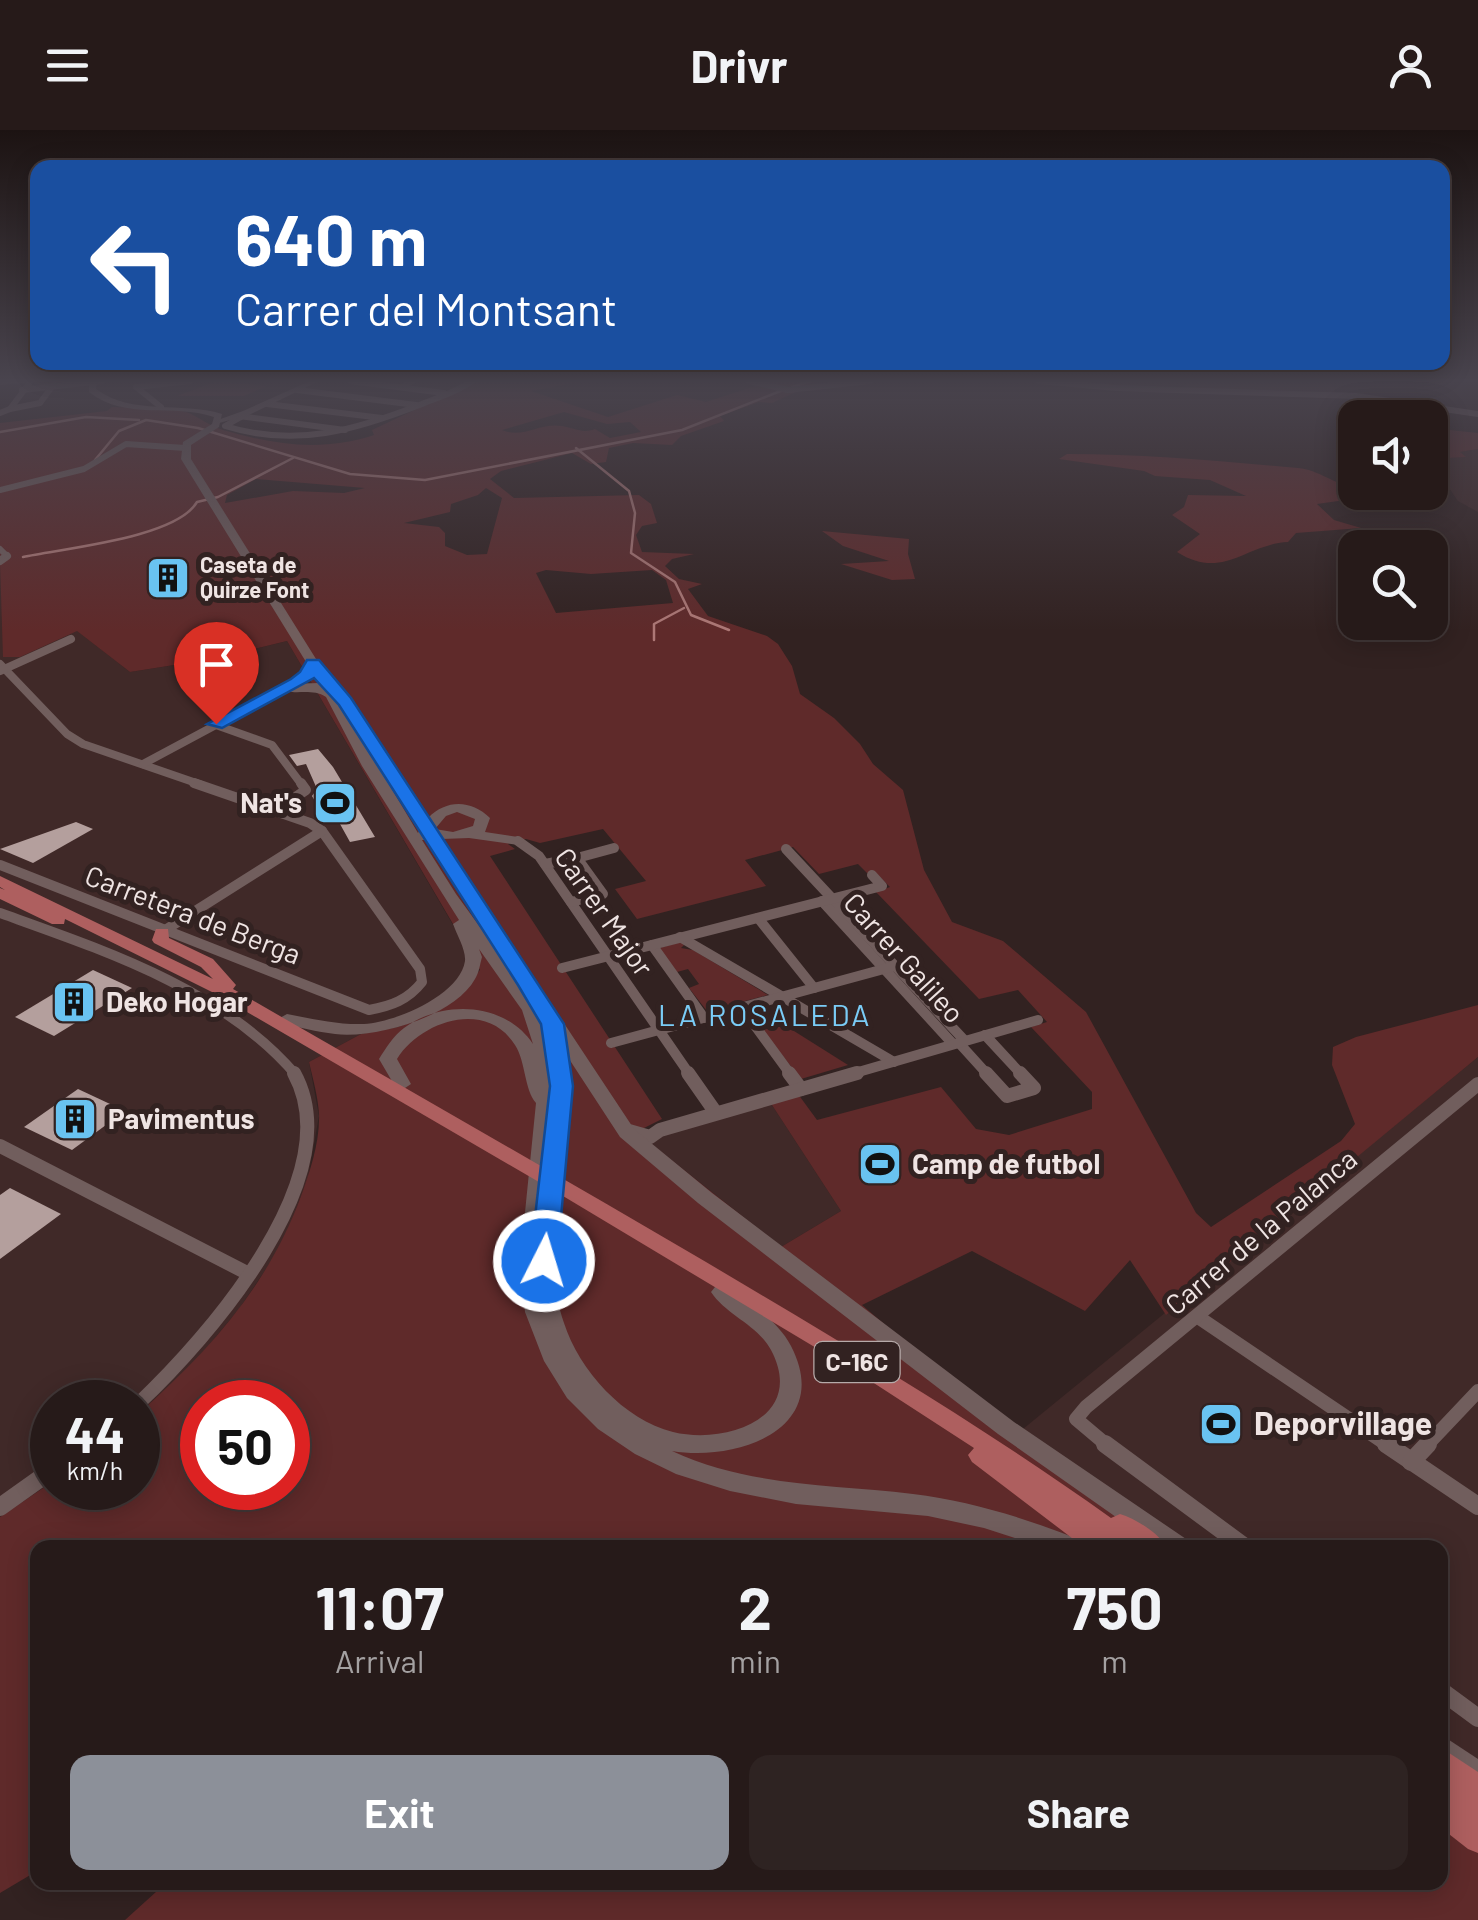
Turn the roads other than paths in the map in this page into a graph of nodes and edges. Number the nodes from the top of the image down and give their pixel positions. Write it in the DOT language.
graph roads {
  1 [pos="92,465"];
  2 [pos="189,465"];
  3 [pos="0,490"];
  4 [pos="0,548"];
  5 [pos="3,560"];
  6 [pos="72,639"];
  7 [pos="313,663"];
  8 [pos="2,668"];
  9 [pos="285,688"];
  10 [pos="328,688"];
  11 [pos="216,724"];
  12 [pos="143,764"];
  13 [pos="378,780"];
  14 [pos="402,789"];
  15 [pos="455,809"];
  16 [pos="275,811"];
  17 [pos="484,818"];
  18 [pos="322,830"];
  19 [pos="427,831"];
  20 [pos="463,835"];
  21 [pos="518,841"];
  22 [pos="614,848"];
  23 [pos="786,850"];
  24 [pos="577,858"];
  25 [pos="545,864"];
  26 [pos="0,865"];
  27 [pos="872,875"];
  28 [pos="0,881"];
  29 [pos="454,886"];
  30 [pos="0,894"];
  31 [pos="828,900"];
  32 [pos="0,901"];
  33 [pos="571,902"];
  34 [pos="36,911"];
  35 [pos="0,912"];
  36 [pos="758,918"];
  37 [pos="162,932"];
  38 [pos="111,934"];
  39 [pos="680,938"];
  40 [pos="652,945"];
  41 [pos="608,956"];
  42 [pos="562,968"];
  43 [pos="890,968"];
  44 [pos="228,986"];
  45 [pos="814,988"];
  46 [pos="782,996"];
  47 [pos="742,1008"];
  48 [pos="704,1018"];
  49 [pos="287,1019"];
  50 [pos="1038,1020"];
  51 [pos="553,1024"];
  52 [pos="659,1030"];
  53 [pos="985,1035"];
  54 [pos="611,1043"];
  55 [pos="959,1043"];
  56 [pos="894,1062"];
  57 [pos="402,1084"];
  58 [pos="1478,1084"];
  59 [pos="800,1089"];
  60 [pos="716,1113"];
  61 [pos="545,1126"];
  62 [pos="625,1130"];
  63 [pos="0,1146"];
  64 [pos="516,1161"];
  65 [pos="570,1192"];
  66 [pos="249,1274"];
  67 [pos="722,1292"];
  68 [pos="1198,1318"];
  69 [pos="160,1382"];
  70 [pos="1478,1391"];
  71 [pos="1411,1462"];
  72 [pos="30,1486"];
  73 [pos="1478,1506"];
  74 [pos="0,1507"];
  75 [pos="1054,1540"];
  76 [pos="1094,1540"];
  77 [pos="1122,1540"];
  78 [pos="1143,1540"];
  79 [pos="1168,1540"];
  80 [pos="1235,1540"];
  81 [pos="1448,1696"];
  82 [pos="1478,1718"];
  83 [pos="1448,1752"];
  84 [pos="1448,1766"];
  85 [pos="1478,1776"];
  86 [pos="1448,1785"];
  87 [pos="1478,1789"];
  88 [pos="1478,1808"];
  89 [pos="1448,1816"];
  90 [pos="1478,1840"];
  1 -- 3 [label="street"];
  2 -- 7 [label="main road"];
  4 -- 5 [label="street"];
  6 -- 8 [label="street"];
  7 -- 9 [label="main road"];
  7 -- 10 [label="main road"];
  8 -- 12 [label="street"];
  9 -- 10 [label="main road"];
  9 -- 11 [label="street"];
  10 -- 13 [label="main road"];
  10 -- 14 [label="main road"];
  11 -- 12 [label="street"];
  11 -- 16 [label="street"];
  12 -- 16 [label="street"];
  13 -- 19 [label="main road"];
  13 -- 29 [label="main road"];
  14 -- 15 [label="main road"];
  14 -- 19 [label="main road"];
  15 -- 17 [label="main road"];
  15 -- 19 [label="main road"];
  16 -- 18 [label="street"];
  17 -- 20 [label="main road"];
  17 -- 21 [label="main road"];
  18 -- 37 [label="street"];
  18 -- 37 [label="street, Carretera de Berga"];
  19 -- 20 [label="main road"];
  19 -- 29 [label="main road"];
  20 -- 21 [label="main road"];
  20 -- 29 [label="main road"];
  21 -- 25 [label="street, Carrer Major"];
  22 -- 24 [label="street"];
  23 -- 31 [label="street, Carrer Galileo"];
  24 -- 25 [label="street"];
  24 -- 33 [label="street"];
  25 -- 33 [label="street, Carrer Major"];
  26 -- 37 [label="street, Carretera de Berga"];
  27 -- 31 [label="street"];
  28 -- 38 [label="main road, C-16C"];
  29 -- 49 [label="main road"];
  29 -- 51 [label="main road"];
  29 -- 61 [label="main road"];
  30 -- 34 [label="main road, C-16C"];
  31 -- 36 [label="street"];
  31 -- 43 [label="street, Carrer Galileo"];
  32 -- 34 [label="main road"];
  33 -- 41 [label="street, Carrer Major"];
  34 -- 64 [label="main road, C-16C"];
  35 -- 66 [label="street"];
  36 -- 39 [label="street"];
  36 -- 45 [label="street"];
  37 -- 44 [label="main road"];
  38 -- 44 [label="main road"];
  38 -- 64 [label="main road, C-16C"];
  39 -- 40 [label="street"];
  39 -- 46 [label="street"];
  40 -- 41 [label="street"];
  40 -- 48 [label="street"];
  41 -- 42 [label="street"];
  41 -- 52 [label="street, Carrer Major"];
  43 -- 45 [label="street"];
  43 -- 55 [label="street, Carrer Galileo"];
  44 -- 49 [label="main road"];
  45 -- 46 [label="street"];
  46 -- 47 [label="street"];
  46 -- 56 [label="street"];
  47 -- 48 [label="street"];
  47 -- 59 [label="street"];
  48 -- 52 [label="street"];
  49 -- 57 [label="main road"];
  50 -- 53 [label="street"];
  51 -- 62 [label="main road"];
  51 -- 67 [label="main road"];
  52 -- 54 [label="street"];
  52 -- 60 [label="street, Carrer Major"];
  53 -- 55 [label="street"];
  53 -- 55 [label="street, Carrer Galileo"];
  55 -- 56 [label="street"];
  56 -- 59 [label="street"];
  57 -- 61 [label="main road"];
  57 -- 64 [label="main road"];
  58 -- 68 [label="street, Carrer de la Palanca"];
  59 -- 60 [label="street"];
  60 -- 62 [label="street"];
  61 -- 75 [label="main road"];
  62 -- 79 [label="main road"];
  63 -- 66 [label="street"];
  64 -- 65 [label="main road, C-16C"];
  65 -- 67 [label="main road, C-16C"];
  65 -- 77 [label="main road, C-16C"];
  65 -- 78 [label="main road"];
  66 -- 69 [label="street"];
  67 -- 76 [label="main road, C-16C"];
  68 -- 71 [label="street"];
  68 -- 80 [label="street, Carrer de la Palanca"];
  70 -- 71 [label="street"];
  71 -- 73 [label="street"];
  72 -- 74 [label="street"];
  81 -- 82 [label="street"];
  83 -- 85 [label="main road"];
  84 -- 87 [label="main road"];
  86 -- 88 [label="main road"];
  89 -- 90 [label="main road"];
}
